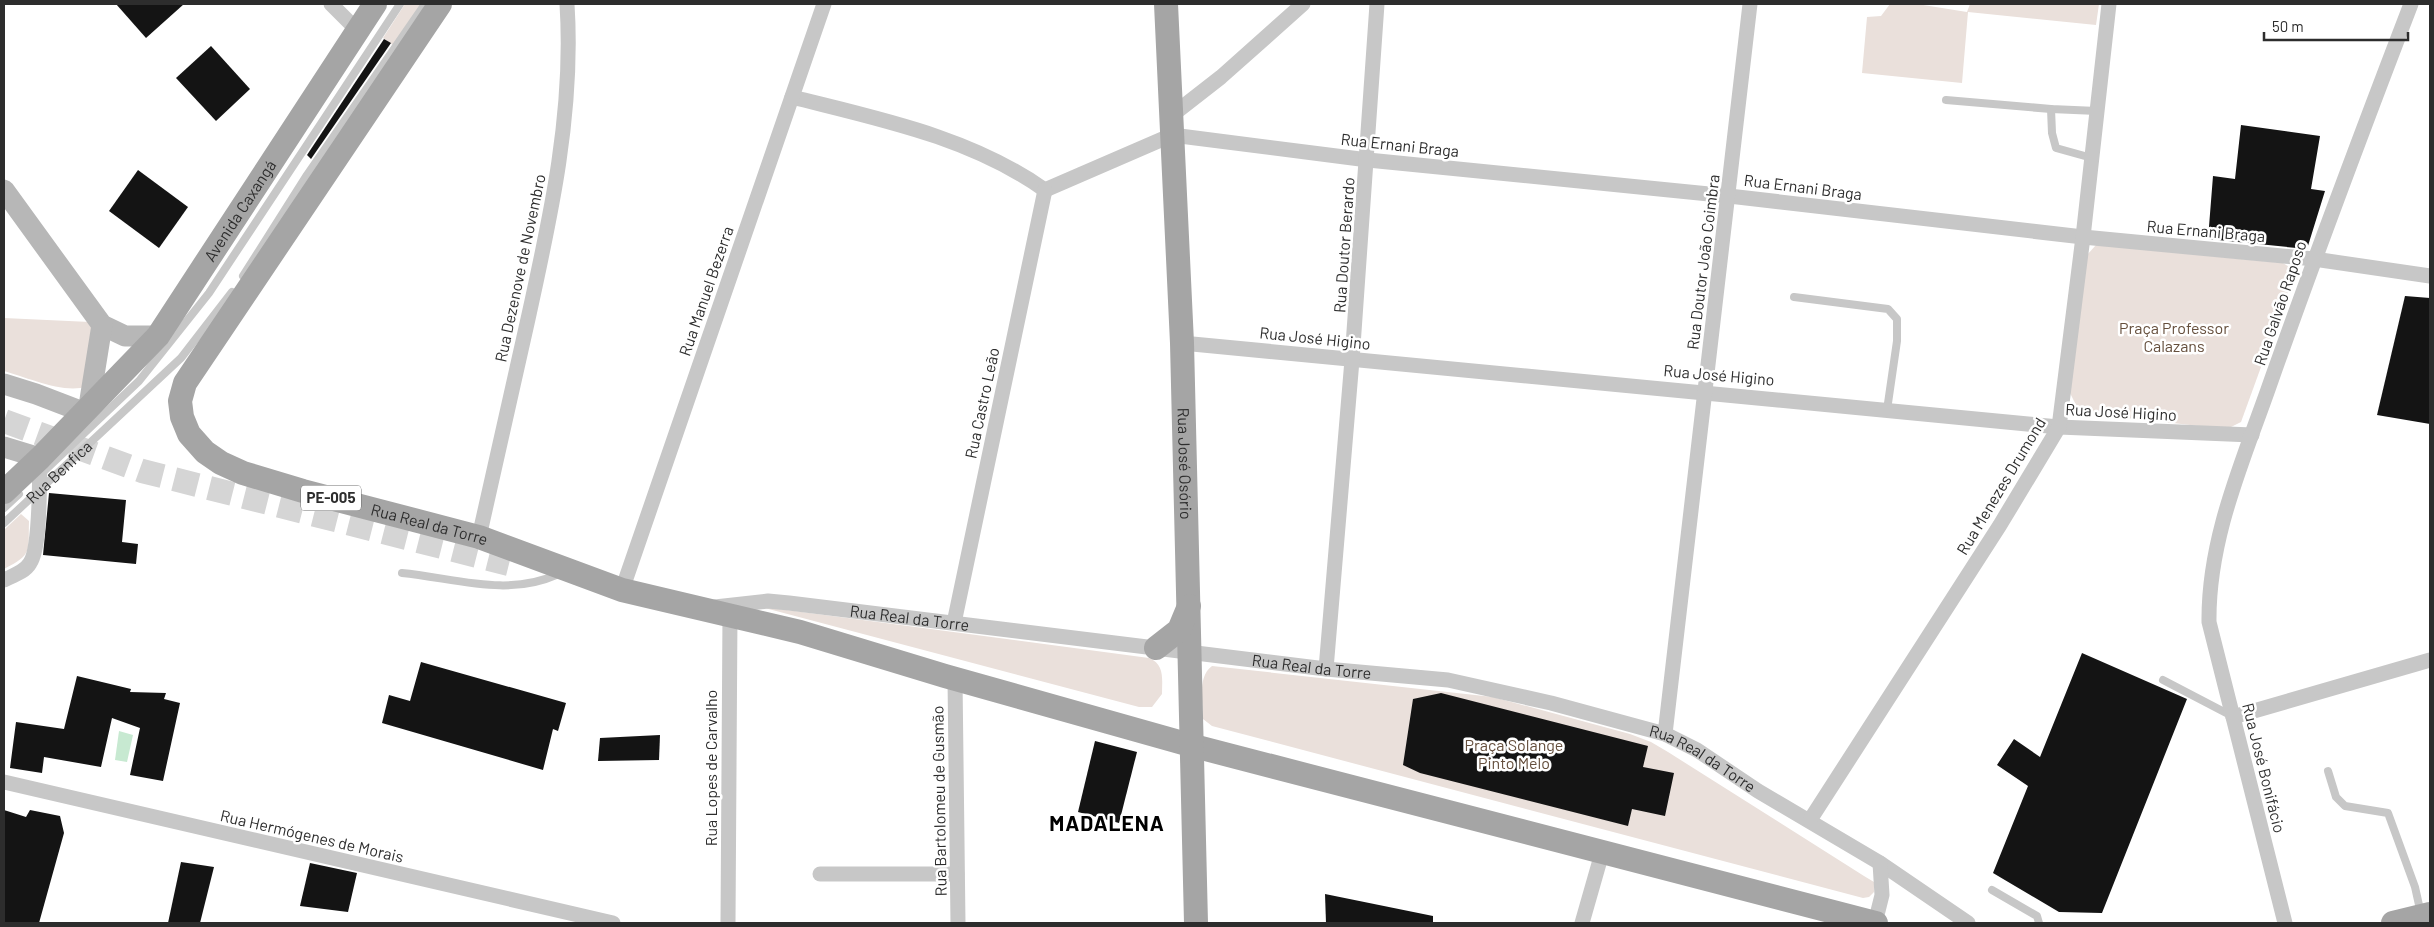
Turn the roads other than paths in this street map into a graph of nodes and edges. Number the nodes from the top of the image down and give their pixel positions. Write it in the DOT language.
graph roads {
  1 [pos="330,4"];
  2 [pos="375,4"];
  3 [pos="400,4"];
  4 [pos="425,4"];
  5 [pos="440,4"];
  6 [pos="568,4"];
  7 [pos="824,4"];
  8 [pos="1166,4"];
  9 [pos="1303,4"];
  10 [pos="1377,4"];
  11 [pos="1750,4"];
  12 [pos="2109,4"];
  13 [pos="2411,4"];
  14 [pos="357,30"];
  15 [pos="792,97"];
  16 [pos="1946,100"];
  17 [pos="2051,110"];
  18 [pos="2097,111"];
  19 [pos="1172,125"];
  20 [pos="2092,158"];
  21 [pos="1368,160"];
  22 [pos="4,190"];
  23 [pos="1045,190"];
  24 [pos="1728,196"];
  25 [pos="269,235"];
  26 [pos="2084,237"];
  27 [pos="2314,259"];
  28 [pos="2430,276"];
  29 [pos="209,293"];
  30 [pos="1794,297"];
  31 [pos="236,305"];
  32 [pos="102,325"];
  33 [pos="158,336"];
  34 [pos="1182,343"];
  35 [pos="1352,360"];
  36 [pos="4,384"];
  37 [pos="1706,391"];
  38 [pos="86,409"];
  39 [pos="1887,410"];
  40 [pos="2058,427"];
  41 [pos="2252,435"];
  42 [pos="4,447"];
  43 [pos="30,481"];
  44 [pos="4,508"];
  45 [pos="4,524"];
  46 [pos="479,537"];
  47 [pos="509,564"];
  48 [pos="402,573"];
  49 [pos="556,575"];
  50 [pos="4,580"];
  51 [pos="622,590"];
  52 [pos="1189,605"];
  53 [pos="704,608"];
  54 [pos="730,613"];
  55 [pos="2209,622"];
  56 [pos="954,624"];
  57 [pos="1156,648"];
  58 [pos="1191,653"];
  59 [pos="2430,660"];
  60 [pos="1326,669"];
  61 [pos="955,679"];
  62 [pos="2163,680"];
  63 [pos="2233,716"];
  64 [pos="1664,734"];
  65 [pos="1190,745"];
  66 [pos="2328,771"];
  67 [pos="4,782"];
  68 [pos="1810,820"];
  69 [pos="1602,853"];
  70 [pos="1880,864"];
  71 [pos="820,874"];
  72 [pos="957,874"];
  73 [pos="1992,890"];
  74 [pos="2426,915"];
  75 [pos="613,923"];
  76 [pos="728,923"];
  77 [pos="958,923"];
  78 [pos="1196,923"];
  79 [pos="1582,923"];
  80 [pos="1875,923"];
  81 [pos="1968,923"];
  82 [pos="2039,923"];
  83 [pos="2284,923"];
  84 [pos="2393,923"];
  1 -- 14 [label="street"];
  2 -- 14 [label="main road, Avenida Caxangá"];
  3 -- 29 [label="lane"];
  4 -- 25 [label="lane"];
  5 -- 31 [label="main road, PE-005"];
  6 -- 46 [label="street, Rua Dezenove de Novembro"];
  7 -- 15 [label="street, Rua Manuel Bezerra"];
  8 -- 19 [label="main road, Rua José Osório"];
  9 -- 19 [label="street"];
  10 -- 21 [label="street, Rua Doutor Berardo"];
  11 -- 24 [label="street, Rua Doutor João Coimbra"];
  12 -- 18 [label="street, Rua Menezes Drumond"];
  13 -- 27 [label="street, Rua Galvão Raposo"];
  14 -- 33 [label="main road, Avenida Caxangá"];
  15 -- 23 [label="street"];
  15 -- 51 [label="street, Rua Manuel Bezerra"];
  16 -- 17 [label="lane"];
  17 -- 18 [label="lane"];
  17 -- 20 [label="lane"];
  18 -- 20 [label="street, Rua Menezes Drumond"];
  19 -- 21 [label="street, Rua Ernani Braga"];
  19 -- 23 [label="street"];
  19 -- 34 [label="main road, Rua José Osório"];
  20 -- 26 [label="street, Rua Menezes Drumond"];
  21 -- 24 [label="street, Rua Ernani Braga"];
  21 -- 35 [label="street, Rua Doutor Berardo"];
  22 -- 32 [label="main road"];
  23 -- 56 [label="street, Rua Castro Leão"];
  24 -- 26 [label="street, Rua Ernani Braga"];
  24 -- 37 [label="street, Rua Doutor João Coimbra"];
  25 -- 31 [label="lane"];
  25 -- 43 [label="lane, Rua Benfica"];
  26 -- 27 [label="street, Rua Ernani Braga"];
  26 -- 40 [label="street, Rua Menezes Drumond"];
  27 -- 28 [label="street, Rua Ernani Braga"];
  27 -- 41 [label="street, Rua Galvão Raposo"];
  29 -- 33 [label="lane"];
  29 -- 43 [label="lane"];
  30 -- 39 [label="lane"];
  31 -- 46 [label="main road, Rua Real da Torre / PE-005"];
  32 -- 33 [label="main road"];
  32 -- 38 [label="main road"];
  33 -- 38 [label="main road, Avenida Caxangá"];
  34 -- 35 [label="street, Rua José Higino"];
  34 -- 52 [label="main road, Rua José Osório"];
  35 -- 37 [label="street, Rua José Higino"];
  35 -- 60 [label="street, Rua Doutor Berardo"];
  36 -- 38 [label="main road"];
  37 -- 39 [label="street, Rua José Higino"];
  37 -- 64 [label="street, Rua Doutor João Coimbra"];
  38 -- 43 [label="main road, Rua Benfica"];
  39 -- 40 [label="street, Rua José Higino"];
  40 -- 41 [label="street, Rua José Higino"];
  40 -- 68 [label="street, Rua Menezes Drumond"];
  41 -- 55 [label="street, Rua Galvão Raposo"];
  42 -- 43 [label="main road"];
  43 -- 44 [label="lane"];
  43 -- 45 [label="lane, Rua Benfica"];
  43 -- 50 [label="street"];
  46 -- 51 [label="main road, Rua Real da Torre / PE-005"];
  47 -- 49 [label="main road"];
  48 -- 49 [label="lane"];
  49 -- 51 [label="main road"];
  51 -- 53 [label="main road, Rua Real da Torre"];
  52 -- 57 [label="main road"];
  52 -- 58 [label="main road, Rua José Osório"];
  53 -- 54 [label="main road, Rua Real da Torre"];
  53 -- 56 [label="street, Rua Real da Torre"];
  54 -- 61 [label="main road, Rua Real da Torre"];
  54 -- 76 [label="street, Rua Lopes de Carvalho"];
  55 -- 63 [label="street, Rua José Bonifácio"];
  56 -- 57 [label="street, Rua Real da Torre"];
  57 -- 58 [label="street, Rua Real da Torre"];
  58 -- 60 [label="street, Rua Real da Torre"];
  58 -- 65 [label="main road, Rua José Osório"];
  59 -- 63 [label="street"];
  60 -- 64 [label="street, Rua Real da Torre"];
  61 -- 65 [label="main road, Rua Real da Torre"];
  61 -- 72 [label="street, Rua Bartolomeu de Gusmão"];
  62 -- 63 [label="lane"];
  63 -- 83 [label="street, Rua José Bonifácio"];
  64 -- 68 [label="street, Rua Real da Torre"];
  65 -- 69 [label="main road, Rua Real da Torre"];
  65 -- 78 [label="main road, Rua José Osório"];
  66 -- 74 [label="lane"];
  67 -- 75 [label="street, Rua Hermógenes de Morais"];
  68 -- 70 [label="street, Rua Real da Torre"];
  69 -- 79 [label="street"];
  69 -- 80 [label="main road, Rua Real da Torre"];
  70 -- 80 [label="street, Rua Real da Torre"];
  70 -- 81 [label="street, Rua Real da Torre"];
  71 -- 72 [label="street"];
  72 -- 77 [label="street, Rua Bartolomeu de Gusmão"];
  73 -- 82 [label="lane"];
  74 -- 84 [label="main road"];
}
